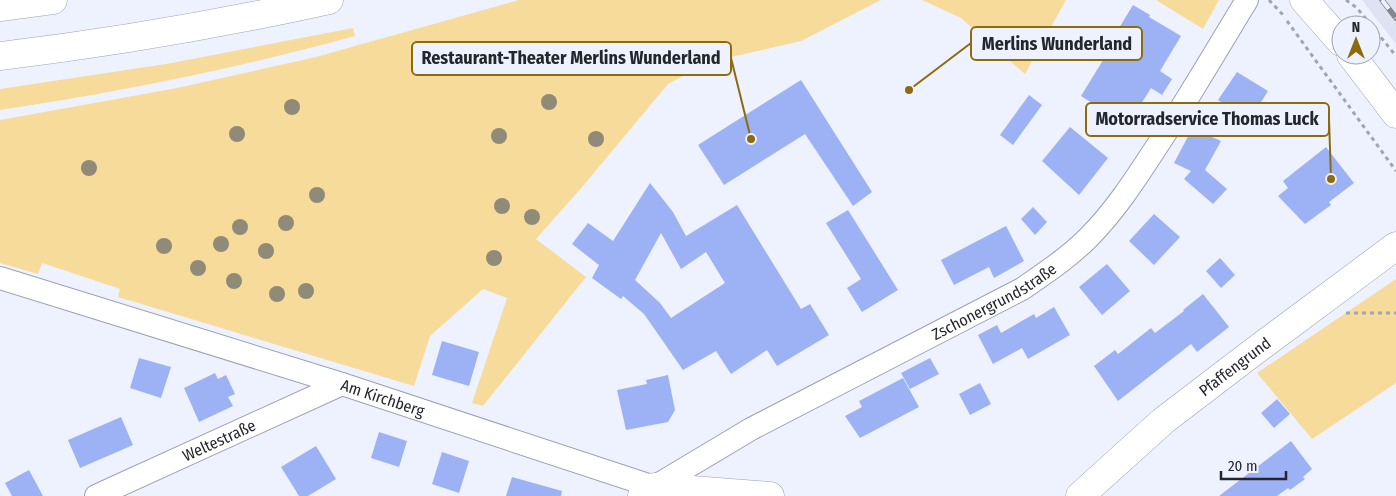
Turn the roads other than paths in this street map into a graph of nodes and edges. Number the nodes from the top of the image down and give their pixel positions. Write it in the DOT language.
graph roads {
  1 [pos="53,0"];
  2 [pos="328,0"];
  3 [pos="1247,0"];
  4 [pos="1304,0"];
  5 [pos="0,7"];
  6 [pos="1331,31"];
  7 [pos="0,56"];
  8 [pos="1359,65"];
  9 [pos="1396,114"];
  10 [pos="1396,246"];
  11 [pos="0,278"];
  12 [pos="342,384"];
  13 [pos="648,491"];
  14 [pos="96,496"];
  15 [pos="770,496"];
  16 [pos="1081,496"];
  1 -- 5 [label="main road"];
  2 -- 7 [label="main road"];
  3 -- 13 [label="street, Zschonergrundstraße"];
  4 -- 6 [label="main road"];
  8 -- 9 [label="main road"];
  10 -- 16 [label="main road, Pfaffengrund"];
  11 -- 12 [label="street, Am Kirchberg"];
  12 -- 13 [label="street, Am Kirchberg"];
  12 -- 14 [label="street, Weltestraße"];
  13 -- 15 [label="main road, Am Kirchberg"];
}
